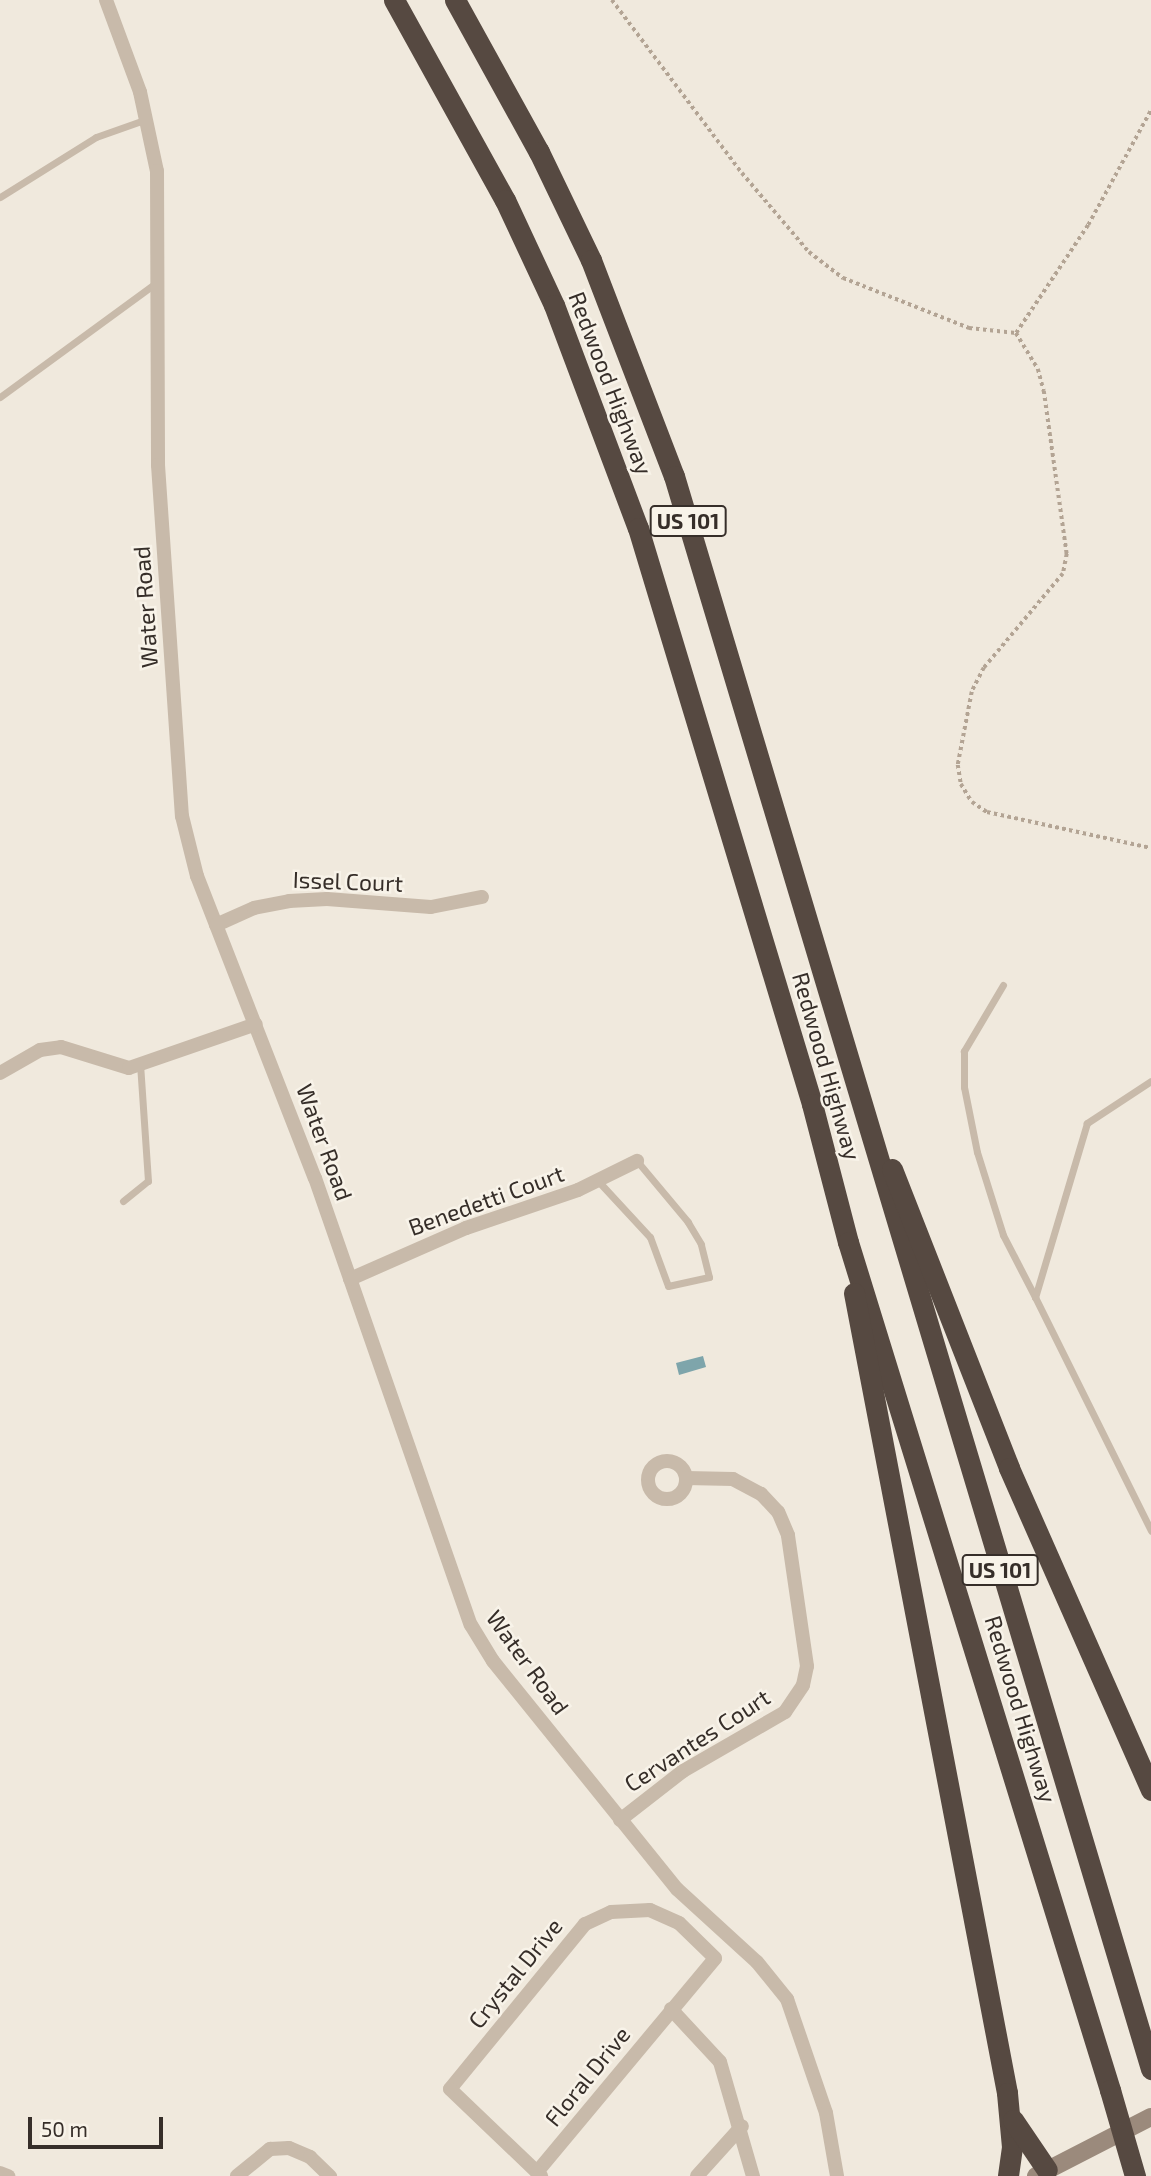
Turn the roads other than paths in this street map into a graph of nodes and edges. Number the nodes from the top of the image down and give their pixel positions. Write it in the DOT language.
graph roads {
  1 [pos="106,0"];
  2 [pos="394,0"];
  3 [pos="454,0"];
  4 [pos="148,119"];
  5 [pos="0,197"];
  6 [pos="158,282"];
  7 [pos="0,397"];
  8 [pos="482,897"];
  9 [pos="216,925"];
  10 [pos="1003,985"];
  11 [pos="256,1024"];
  12 [pos="140,1065"];
  13 [pos="851,1070"];
  14 [pos="0,1073"];
  15 [pos="1151,1081"];
  16 [pos="637,1161"];
  17 [pos="599,1182"];
  18 [pos="122,1201"];
  19 [pos="848,1242"];
  20 [pos="350,1279"];
  21 [pos="1035,1297"];
  22 [pos="686,1478"];
  23 [pos="1151,1531"];
  24 [pos="1151,1790"];
  25 [pos="620,1820"];
  26 [pos="671,2009"];
  27 [pos="1151,2069"];
  28 [pos="1011,2115"];
  29 [pos="1151,2117"];
  30 [pos="742,2126"];
  31 [pos="0,2172"];
  32 [pos="1041,2173"];
  33 [pos="539,2174"];
  34 [pos="8,2176"];
  35 [pos="237,2176"];
  36 [pos="330,2176"];
  37 [pos="697,2176"];
  38 [pos="753,2176"];
  39 [pos="837,2176"];
  40 [pos="1008,2176"];
  41 [pos="1135,2176"];
  1 -- 4 [label="street, Water Road"];
  2 -- 19 [label="highway, Redwood Highway / US 101"];
  3 -- 13 [label="highway, Redwood Highway / US 101"];
  4 -- 5 [label="lane"];
  4 -- 6 [label="street, Water Road"];
  6 -- 7 [label="lane"];
  6 -- 9 [label="street, Water Road"];
  8 -- 9 [label="street, Issel Court"];
  9 -- 11 [label="street, Water Road"];
  10 -- 21 [label="lane"];
  11 -- 12 [label="street"];
  11 -- 20 [label="street, Water Road"];
  12 -- 14 [label="street"];
  12 -- 18 [label="lane"];
  13 -- 24 [label="highway"];
  13 -- 27 [label="highway, Redwood Highway / US 101"];
  15 -- 21 [label="lane"];
  16 -- 17 [label="street, Benedetti Court"];
  16 -- 17 [label="lane"];
  17 -- 20 [label="street, Benedetti Court"];
  19 -- 28 [label="highway"];
  19 -- 41 [label="highway, Redwood Highway / US 101, bridge"];
  20 -- 25 [label="street, Water Road"];
  21 -- 23 [label="lane"];
  22 -- 25 [label="street, Cervantes Court"];
  25 -- 39 [label="street, Water Road"];
  26 -- 30 [label="street"];
  26 -- 33 [label="street, Floral Drive"];
  26 -- 33 [label="street, Crystal Drive"];
  28 -- 32 [label="highway"];
  28 -- 40 [label="highway"];
  29 -- 32 [label="main road"];
  30 -- 37 [label="street"];
  30 -- 38 [label="street"];
  31 -- 34 [label="street"];
  35 -- 36 [label="street"];
}
